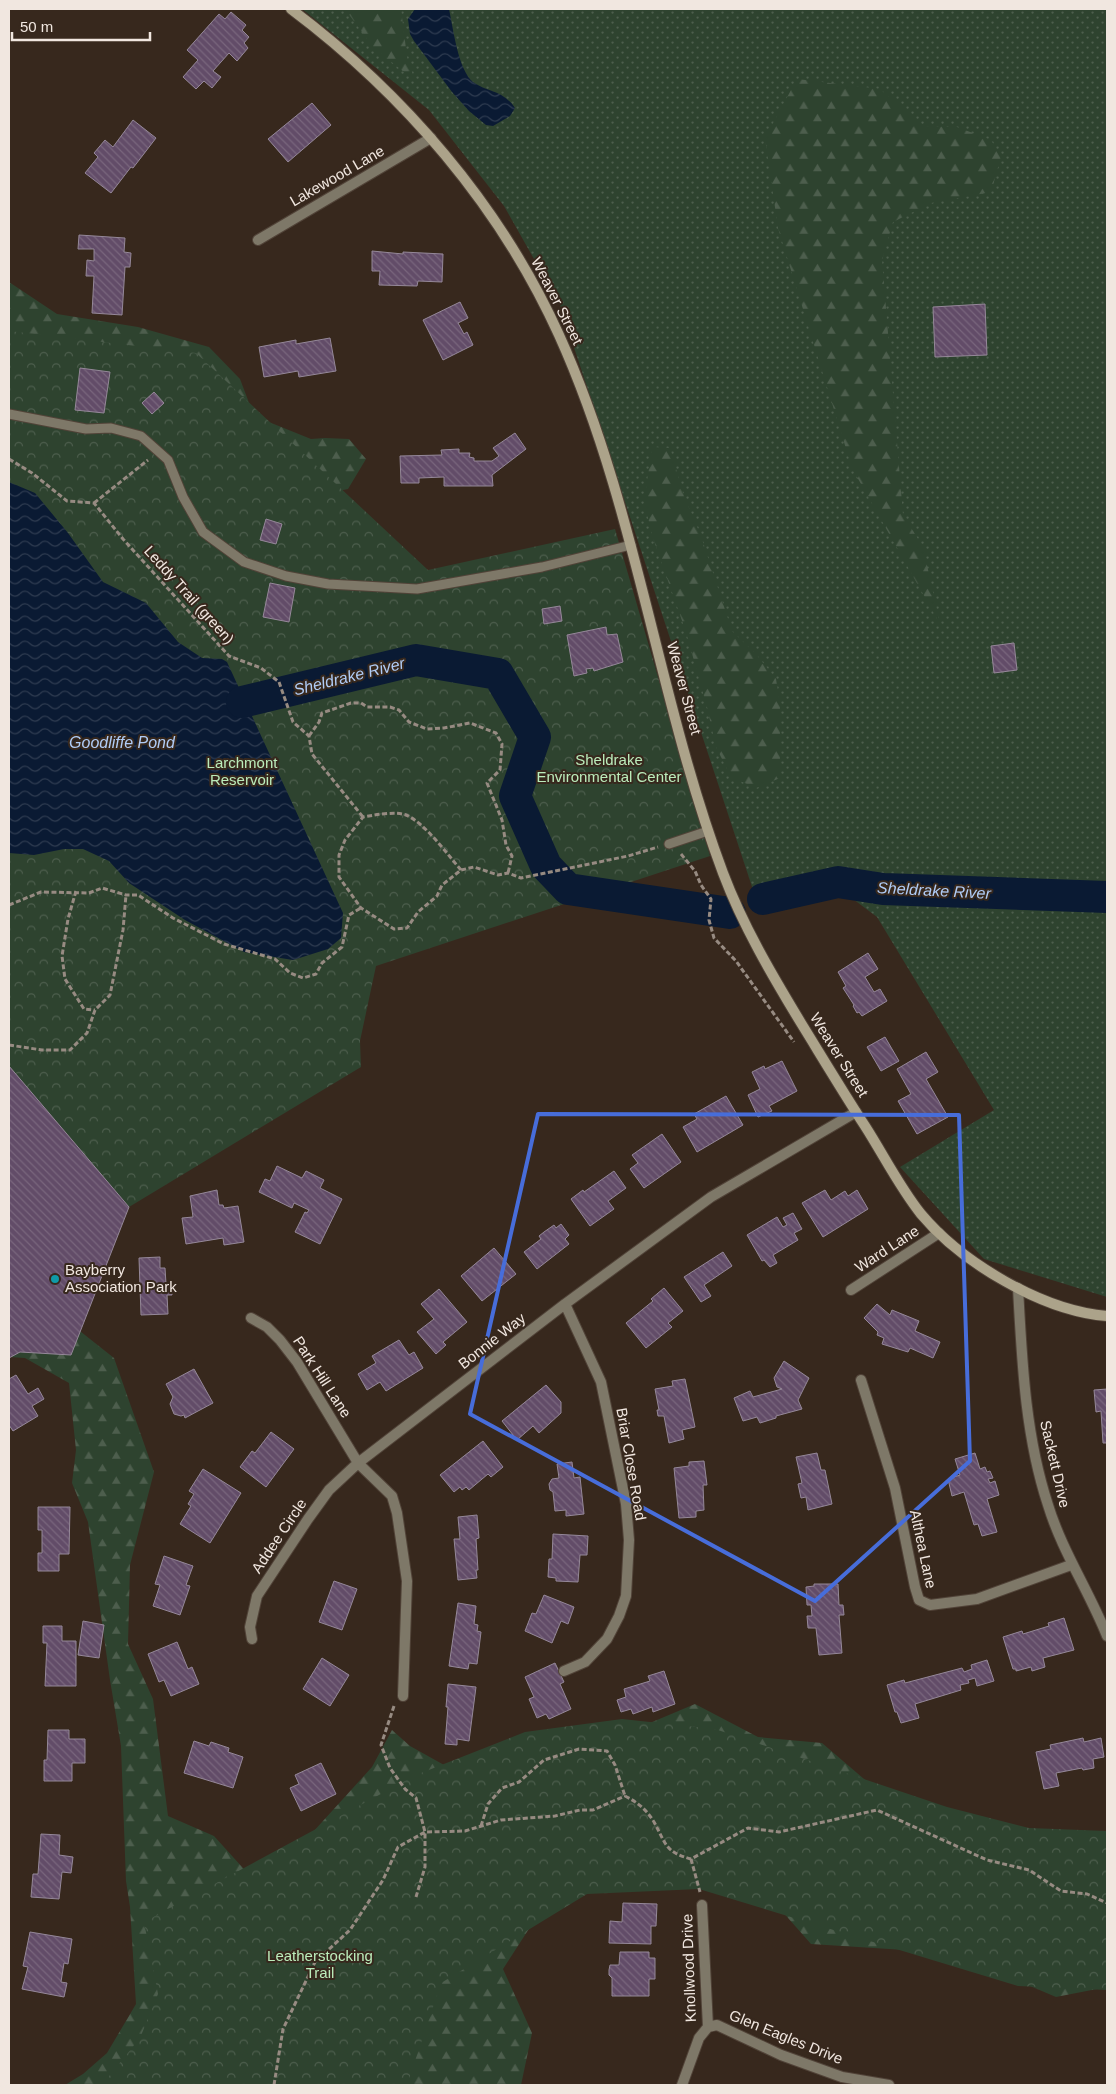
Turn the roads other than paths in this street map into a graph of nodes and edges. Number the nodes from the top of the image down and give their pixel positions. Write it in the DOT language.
graph roads {
  1 [pos="291,9"];
  2 [pos="431,138"];
  3 [pos="258,240"];
  4 [pos="9,414"];
  5 [pos="631,546"];
  6 [pos="708,831"];
  7 [pos="669,844"];
  8 [pos="856,1112"];
  9 [pos="938,1233"];
  10 [pos="1018,1288"];
  11 [pos="851,1290"];
  12 [pos="565,1304"];
  13 [pos="1107,1316"];
  14 [pos="251,1318"];
  15 [pos="861,1380"];
  16 [pos="358,1463"];
  17 [pos="1071,1565"];
  18 [pos="1107,1636"];
  19 [pos="252,1639"];
  20 [pos="564,1671"];
  21 [pos="402,1696"];
  22 [pos="702,1905"];
  23 [pos="708,2027"];
  24 [pos="682,2085"];
  25 [pos="885,2085"];
  1 -- 2 [label="main road, Weaver Street"];
  2 -- 3 [label="street, Lakewood Lane"];
  2 -- 5 [label="main road, Weaver Street"];
  4 -- 5 [label="lane"];
  5 -- 6 [label="main road, Weaver Street"];
  6 -- 7 [label="lane"];
  6 -- 8 [label="main road, Weaver Street"];
  8 -- 9 [label="main road, Weaver Street"];
  8 -- 12 [label="street, Bonnie Way"];
  9 -- 10 [label="main road, Weaver Street"];
  9 -- 11 [label="street, Ward Lane"];
  10 -- 13 [label="main road, Weaver Street"];
  10 -- 17 [label="street, Sackett Drive"];
  12 -- 16 [label="street, Bonnie Way"];
  12 -- 20 [label="street, Briar Close Road"];
  14 -- 16 [label="street, Park Hill Lane"];
  15 -- 17 [label="street, Althea Lane"];
  16 -- 19 [label="street, Addee Circle"];
  16 -- 21 [label="street"];
  17 -- 18 [label="street, Sackett Drive"];
  22 -- 23 [label="street, Knollwood Drive"];
  23 -- 24 [label="street, Knollwood Drive"];
  23 -- 25 [label="street, Glen Eagles Drive"];
}
